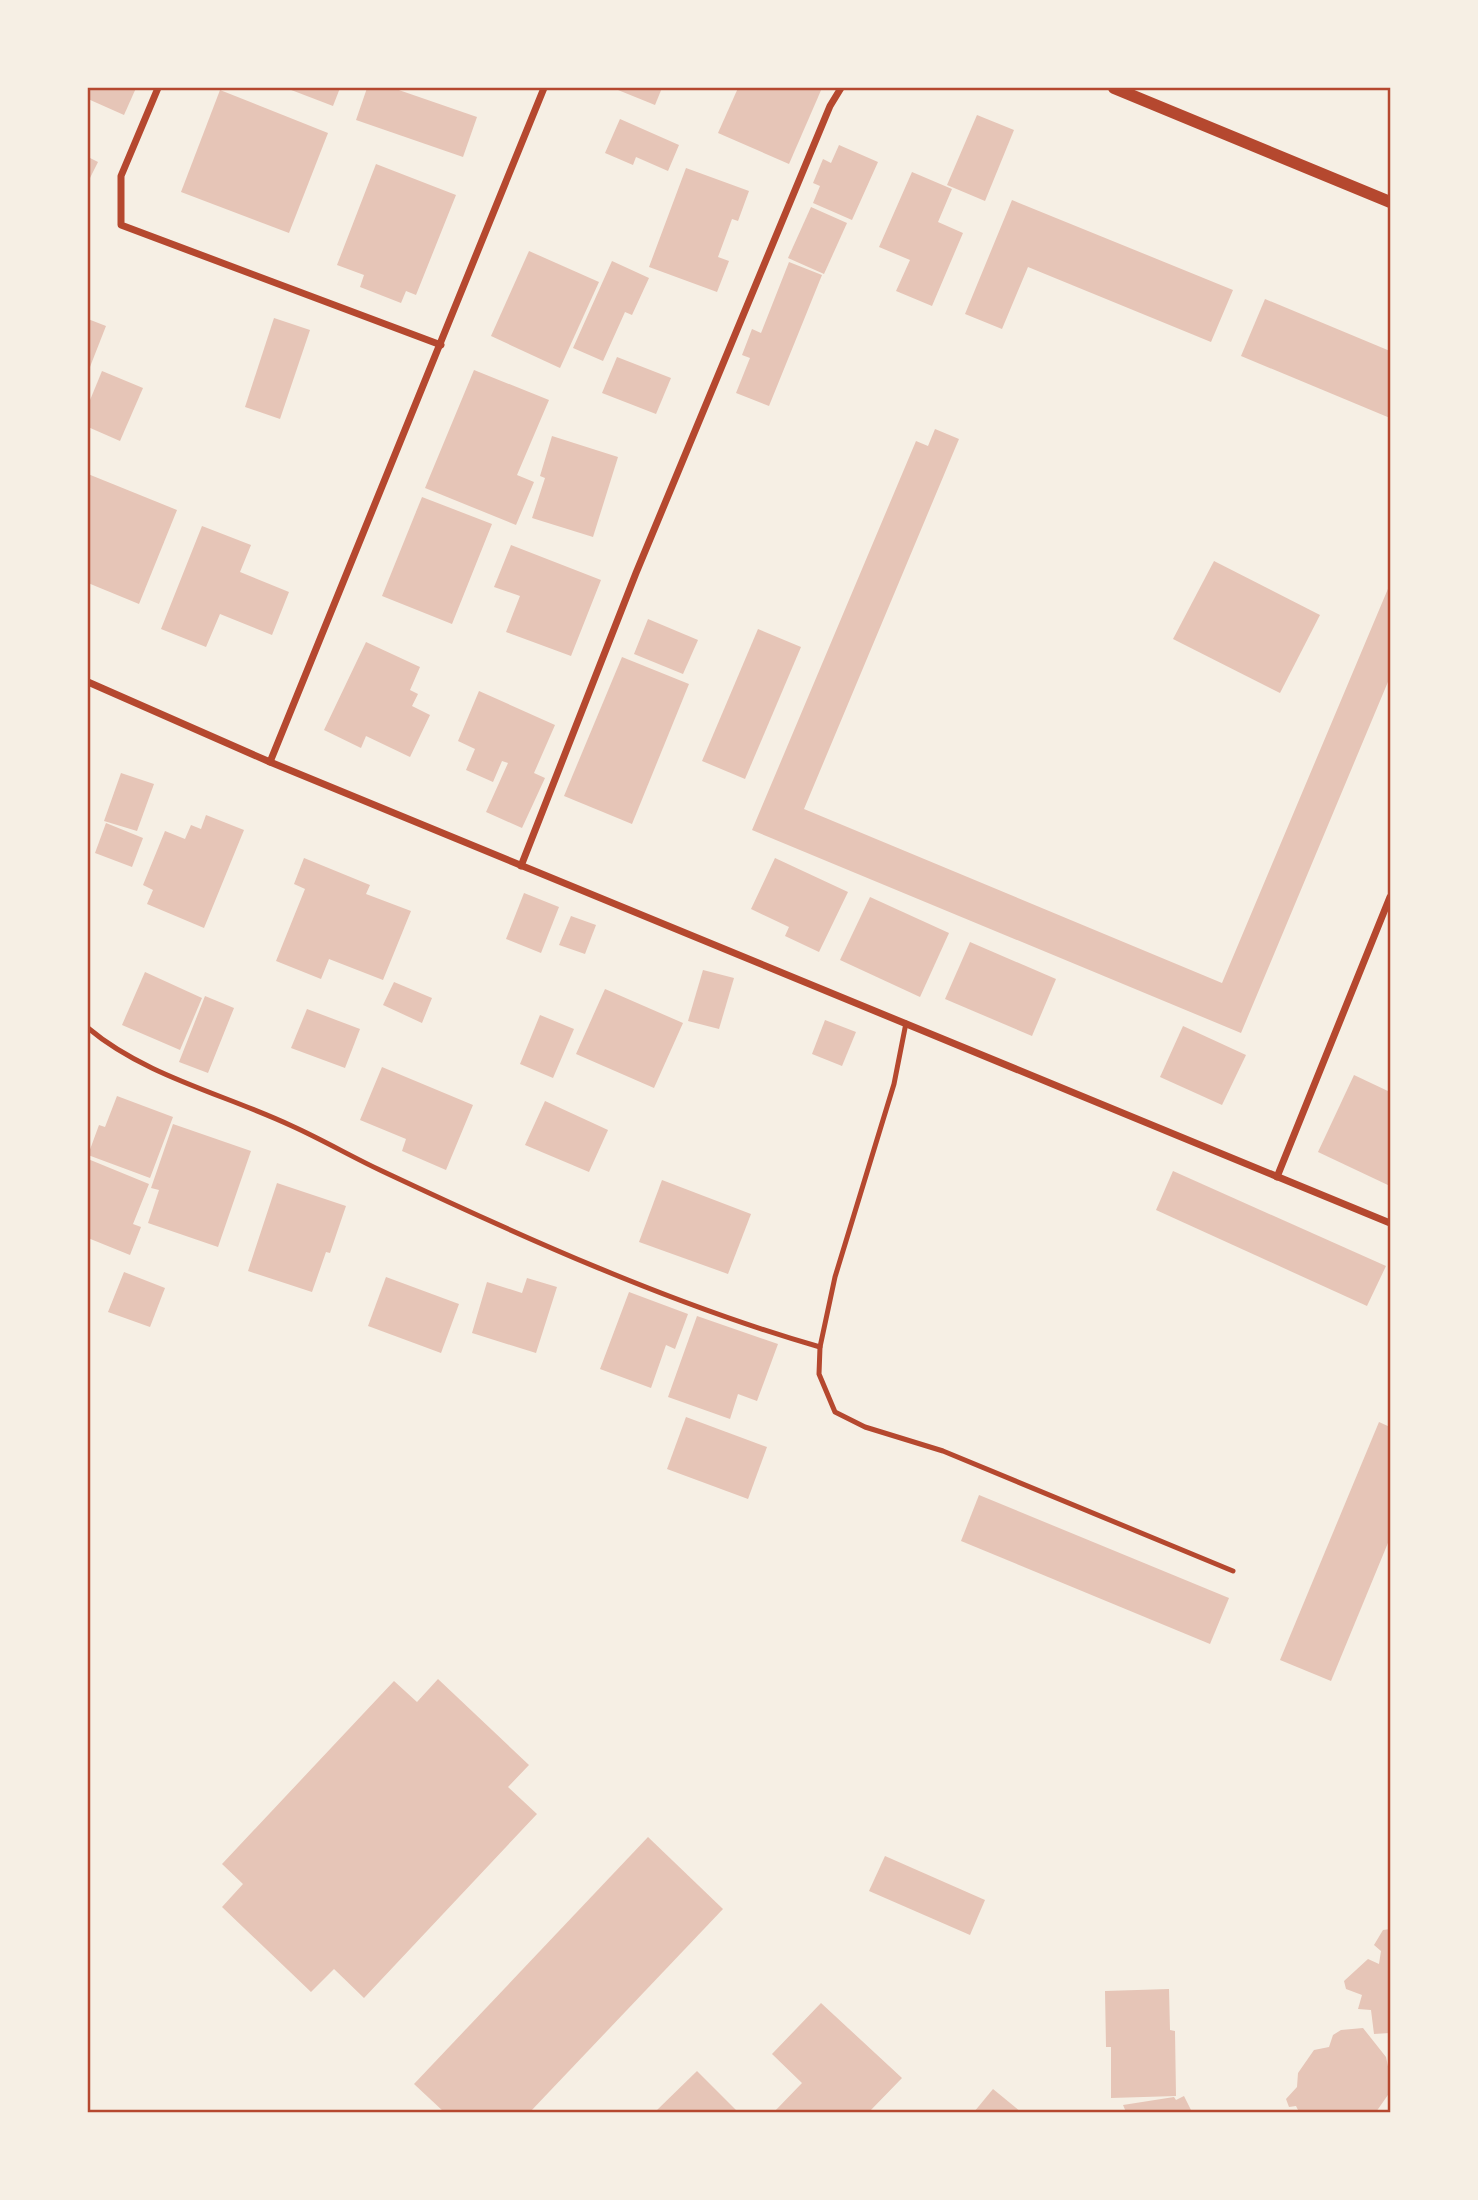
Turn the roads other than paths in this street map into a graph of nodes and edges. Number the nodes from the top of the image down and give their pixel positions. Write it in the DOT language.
graph roads {
  1 [pos="158,88"];
  2 [pos="544,88"];
  3 [pos="841,88"];
  4 [pos="1114,88"];
  5 [pos="1391,202"];
  6 [pos="441,345"];
  7 [pos="88,682"];
  8 [pos="270,762"];
  9 [pos="521,866"];
  10 [pos="1391,897"];
  11 [pos="906,1023"];
  12 [pos="88,1028"];
  13 [pos="1277,1177"];
  14 [pos="1391,1223"];
  15 [pos="820,1347"];
  16 [pos="1233,1571"];
  1 -- 6 [label="street"];
  2 -- 6 [label="street"];
  3 -- 9 [label="street"];
  4 -- 5 [label="street"];
  6 -- 8 [label="street"];
  7 -- 8 [label="street"];
  8 -- 9 [label="street"];
  9 -- 11 [label="street"];
  10 -- 13 [label="street"];
  11 -- 13 [label="street"];
  11 -- 15 [label="lane"];
  12 -- 15 [label="lane"];
  13 -- 14 [label="street"];
  15 -- 16 [label="lane"];
}
